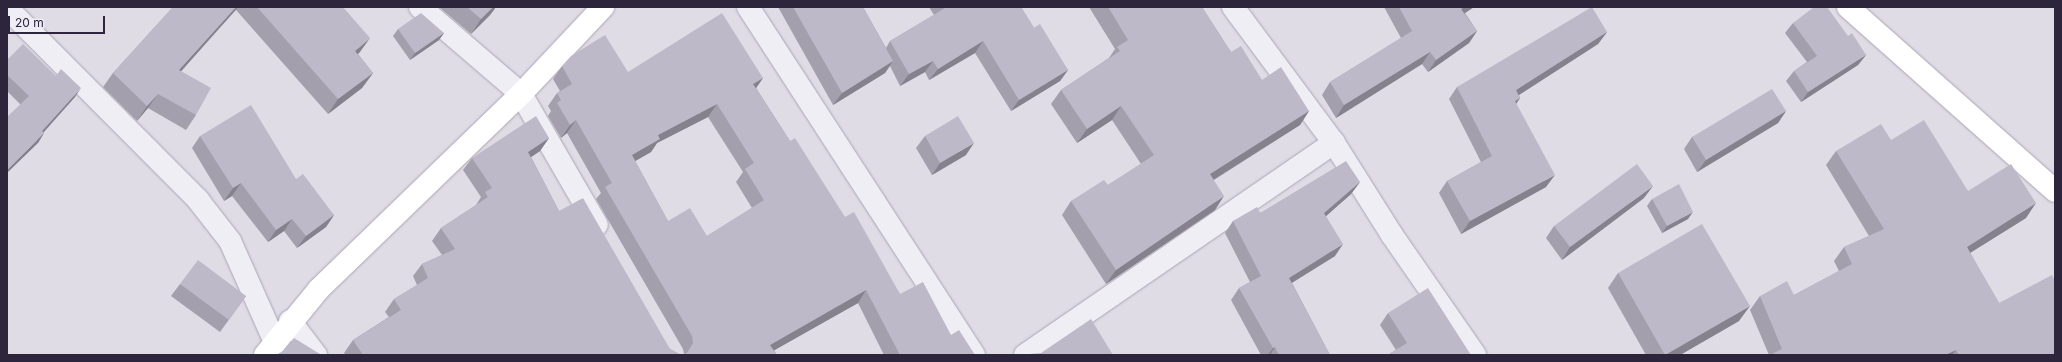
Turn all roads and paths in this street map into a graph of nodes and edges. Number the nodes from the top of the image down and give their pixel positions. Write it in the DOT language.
graph roads {
  1 [pos="420,7"];
  2 [pos="604,7"];
  3 [pos="748,7"];
  4 [pos="1232,7"];
  5 [pos="1848,7"];
  6 [pos="7,8"];
  7 [pos="521,94"];
  8 [pos="1334,143"];
  9 [pos="2055,191"];
  10 [pos="609,245"];
  11 [pos="290,321"];
  12 [pos="270,348"];
  13 [pos="316,355"];
  14 [pos="974,355"];
  15 [pos="1025,355"];
  16 [pos="1475,355"];
  1 -- 7 [label="street"];
  2 -- 7 [label="street"];
  3 -- 14 [label="street"];
  4 -- 8 [label="street"];
  5 -- 9 [label="street"];
  6 -- 12 [label="street"];
  7 -- 10 [label="street"];
  7 -- 11 [label="street"];
  8 -- 15 [label="street"];
  8 -- 16 [label="street"];
  11 -- 12 [label="street"];
  11 -- 13 [label="street"];
}
